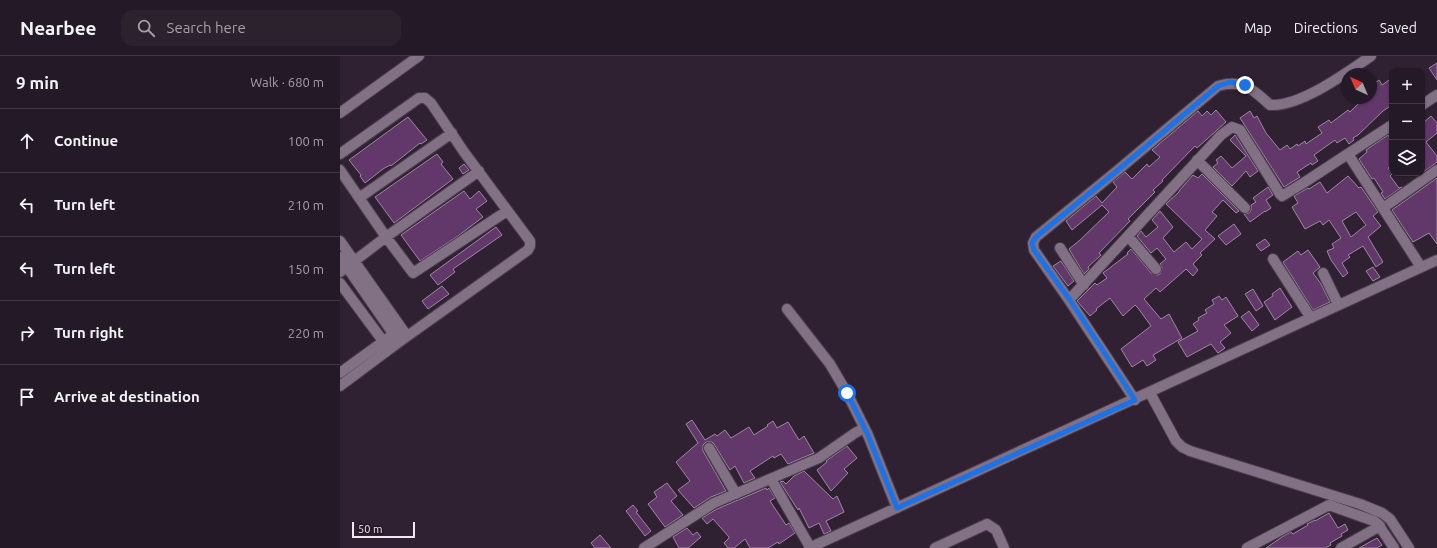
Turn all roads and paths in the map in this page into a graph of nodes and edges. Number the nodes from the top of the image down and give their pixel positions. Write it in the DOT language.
graph roads {
  1 [pos="419,56"];
  2 [pos="1371,56"];
  3 [pos="1437,95"];
  4 [pos="1424,104"];
  5 [pos="340,113"];
  6 [pos="1389,127"];
  7 [pos="452,133"];
  8 [pos="340,154"];
  9 [pos="1348,154"];
  10 [pos="1198,160"];
  11 [pos="340,170"];
  12 [pos="1437,170"];
  13 [pos="479,171"];
  14 [pos="359,198"];
  15 [pos="1245,208"];
  16 [pos="1382,208"];
  17 [pos="507,211"];
  18 [pos="1128,236"];
  19 [pos="386,237"];
  20 [pos="340,241"];
  21 [pos="1060,248"];
  22 [pos="340,257"];
  23 [pos="1273,259"];
  24 [pos="1437,260"];
  25 [pos="347,267"];
  26 [pos="1421,267"];
  27 [pos="1156,269"];
  28 [pos="1323,273"];
  29 [pos="340,283"];
  30 [pos="1084,285"];
  31 [pos="1070,300"];
  32 [pos="1338,304"];
  33 [pos="787,309"];
  34 [pos="1311,318"];
  35 [pos="400,335"];
  36 [pos="383,341"];
  37 [pos="340,372"];
  38 [pos="340,386"];
  39 [pos="1150,392"];
  40 [pos="1135,400"];
  41 [pos="864,428"];
  42 [pos="709,448"];
  43 [pos="771,479"];
  44 [pos="736,494"];
  45 [pos="896,504"];
  46 [pos="1380,526"];
  47 [pos="1260,545"];
  48 [pos="644,548"];
  49 [pos="810,548"];
  50 [pos="935,548"];
  51 [pos="1004,548"];
  52 [pos="1247,548"];
  53 [pos="1341,548"];
  54 [pos="1394,548"];
  55 [pos="1409,548"];
  1 -- 5 [label="street"];
  2 -- 31 [label="street"];
  3 -- 4 [label="street"];
  6 -- 9 [label="street"];
  7 -- 8 [label="street"];
  7 -- 13 [label="street"];
  7 -- 14 [label="street"];
  9 -- 10 [label="street"];
  9 -- 16 [label="street"];
  10 -- 15 [label="street"];
  10 -- 18 [label="street"];
  11 -- 14 [label="street"];
  12 -- 16 [label="street"];
  13 -- 17 [label="street"];
  13 -- 19 [label="street"];
  14 -- 19 [label="street"];
  16 -- 26 [label="street"];
  17 -- 19 [label="street"];
  17 -- 35 [label="street"];
  18 -- 27 [label="street"];
  18 -- 30 [label="street"];
  19 -- 25 [label="street"];
  20 -- 25 [label="street"];
  21 -- 30 [label="street"];
  22 -- 25 [label="street"];
  23 -- 34 [label="street"];
  24 -- 26 [label="street"];
  25 -- 35 [label="street"];
  26 -- 32 [label="street"];
  28 -- 32 [label="street"];
  29 -- 36 [label="street"];
  30 -- 31 [label="street"];
  31 -- 40 [label="street"];
  32 -- 34 [label="street"];
  33 -- 41 [label="street"];
  34 -- 39 [label="street"];
  35 -- 36 [label="street"];
  35 -- 38 [label="street"];
  36 -- 37 [label="street"];
  39 -- 40 [label="street"];
  39 -- 55 [label="street"];
  40 -- 45 [label="street"];
  41 -- 43 [label="street"];
  41 -- 45 [label="street"];
  42 -- 44 [label="street"];
  43 -- 44 [label="street"];
  43 -- 49 [label="street"];
  44 -- 48 [label="street"];
  45 -- 49 [label="street"];
  46 -- 47 [label="street"];
  46 -- 53 [label="street"];
  46 -- 54 [label="street"];
  47 -- 52 [label="street"];
  50 -- 51 [label="street"];
}
